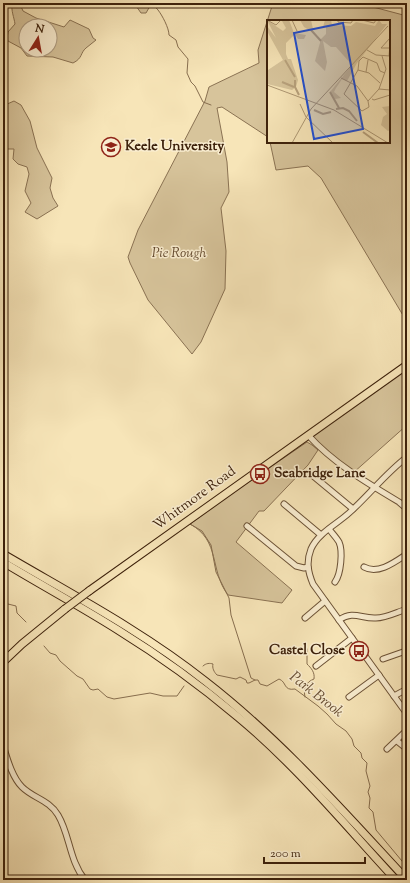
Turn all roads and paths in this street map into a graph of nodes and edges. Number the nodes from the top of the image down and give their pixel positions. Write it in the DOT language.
graph roads {
  1 [pos="407,365"];
  2 [pos="308,435"];
  3 [pos="407,457"];
  4 [pos="312,475"];
  5 [pos="375,488"];
  6 [pos="284,504"];
  7 [pos="353,509"];
  8 [pos="407,509"];
  9 [pos="247,526"];
  10 [pos="329,529"];
  11 [pos="321,535"];
  12 [pos="3,554"];
  13 [pos="407,554"];
  14 [pos="3,562"];
  15 [pos="308,567"];
  16 [pos="364,567"];
  17 [pos="335,582"];
  18 [pos="325,601"];
  19 [pos="407,609"];
  20 [pos="305,618"];
  21 [pos="339,620"];
  22 [pos="352,638"];
  23 [pos="407,653"];
  24 [pos="383,659"];
  25 [pos="3,662"];
  26 [pos="316,666"];
  27 [pos="379,675"];
  28 [pos="407,689"];
  29 [pos="394,696"];
  30 [pos="350,697"];
  31 [pos="407,714"];
  32 [pos="407,730"];
  33 [pos="396,741"];
  34 [pos="3,745"];
  35 [pos="387,749"];
  36 [pos="407,749"];
  37 [pos="85,880"];
  38 [pos="396,880"];
  39 [pos="406,880"];
  1 -- 2 [label="highway, Whitmore Road"];
  2 -- 5 [label="street"];
  2 -- 25 [label="highway, Whitmore Road, bridge"];
  3 -- 5 [label="street"];
  4 -- 7 [label="street"];
  5 -- 7 [label="street"];
  5 -- 8 [label="street"];
  6 -- 11 [label="street"];
  7 -- 10 [label="street"];
  9 -- 15 [label="street"];
  10 -- 11 [label="street"];
  10 -- 17 [label="street"];
  11 -- 15 [label="street"];
  12 -- 39 [label="highway"];
  13 -- 16 [label="street"];
  14 -- 38 [label="highway"];
  15 -- 18 [label="street"];
  18 -- 20 [label="street"];
  18 -- 21 [label="street"];
  19 -- 21 [label="street"];
  21 -- 22 [label="street"];
  22 -- 26 [label="street"];
  22 -- 27 [label="street"];
  23 -- 24 [label="street"];
  27 -- 29 [label="street"];
  27 -- 30 [label="street"];
  28 -- 29 [label="street"];
  29 -- 31 [label="street"];
  32 -- 33 [label="street"];
  33 -- 35 [label="street"];
  33 -- 36 [label="street"];
  34 -- 37 [label="street"];
}
